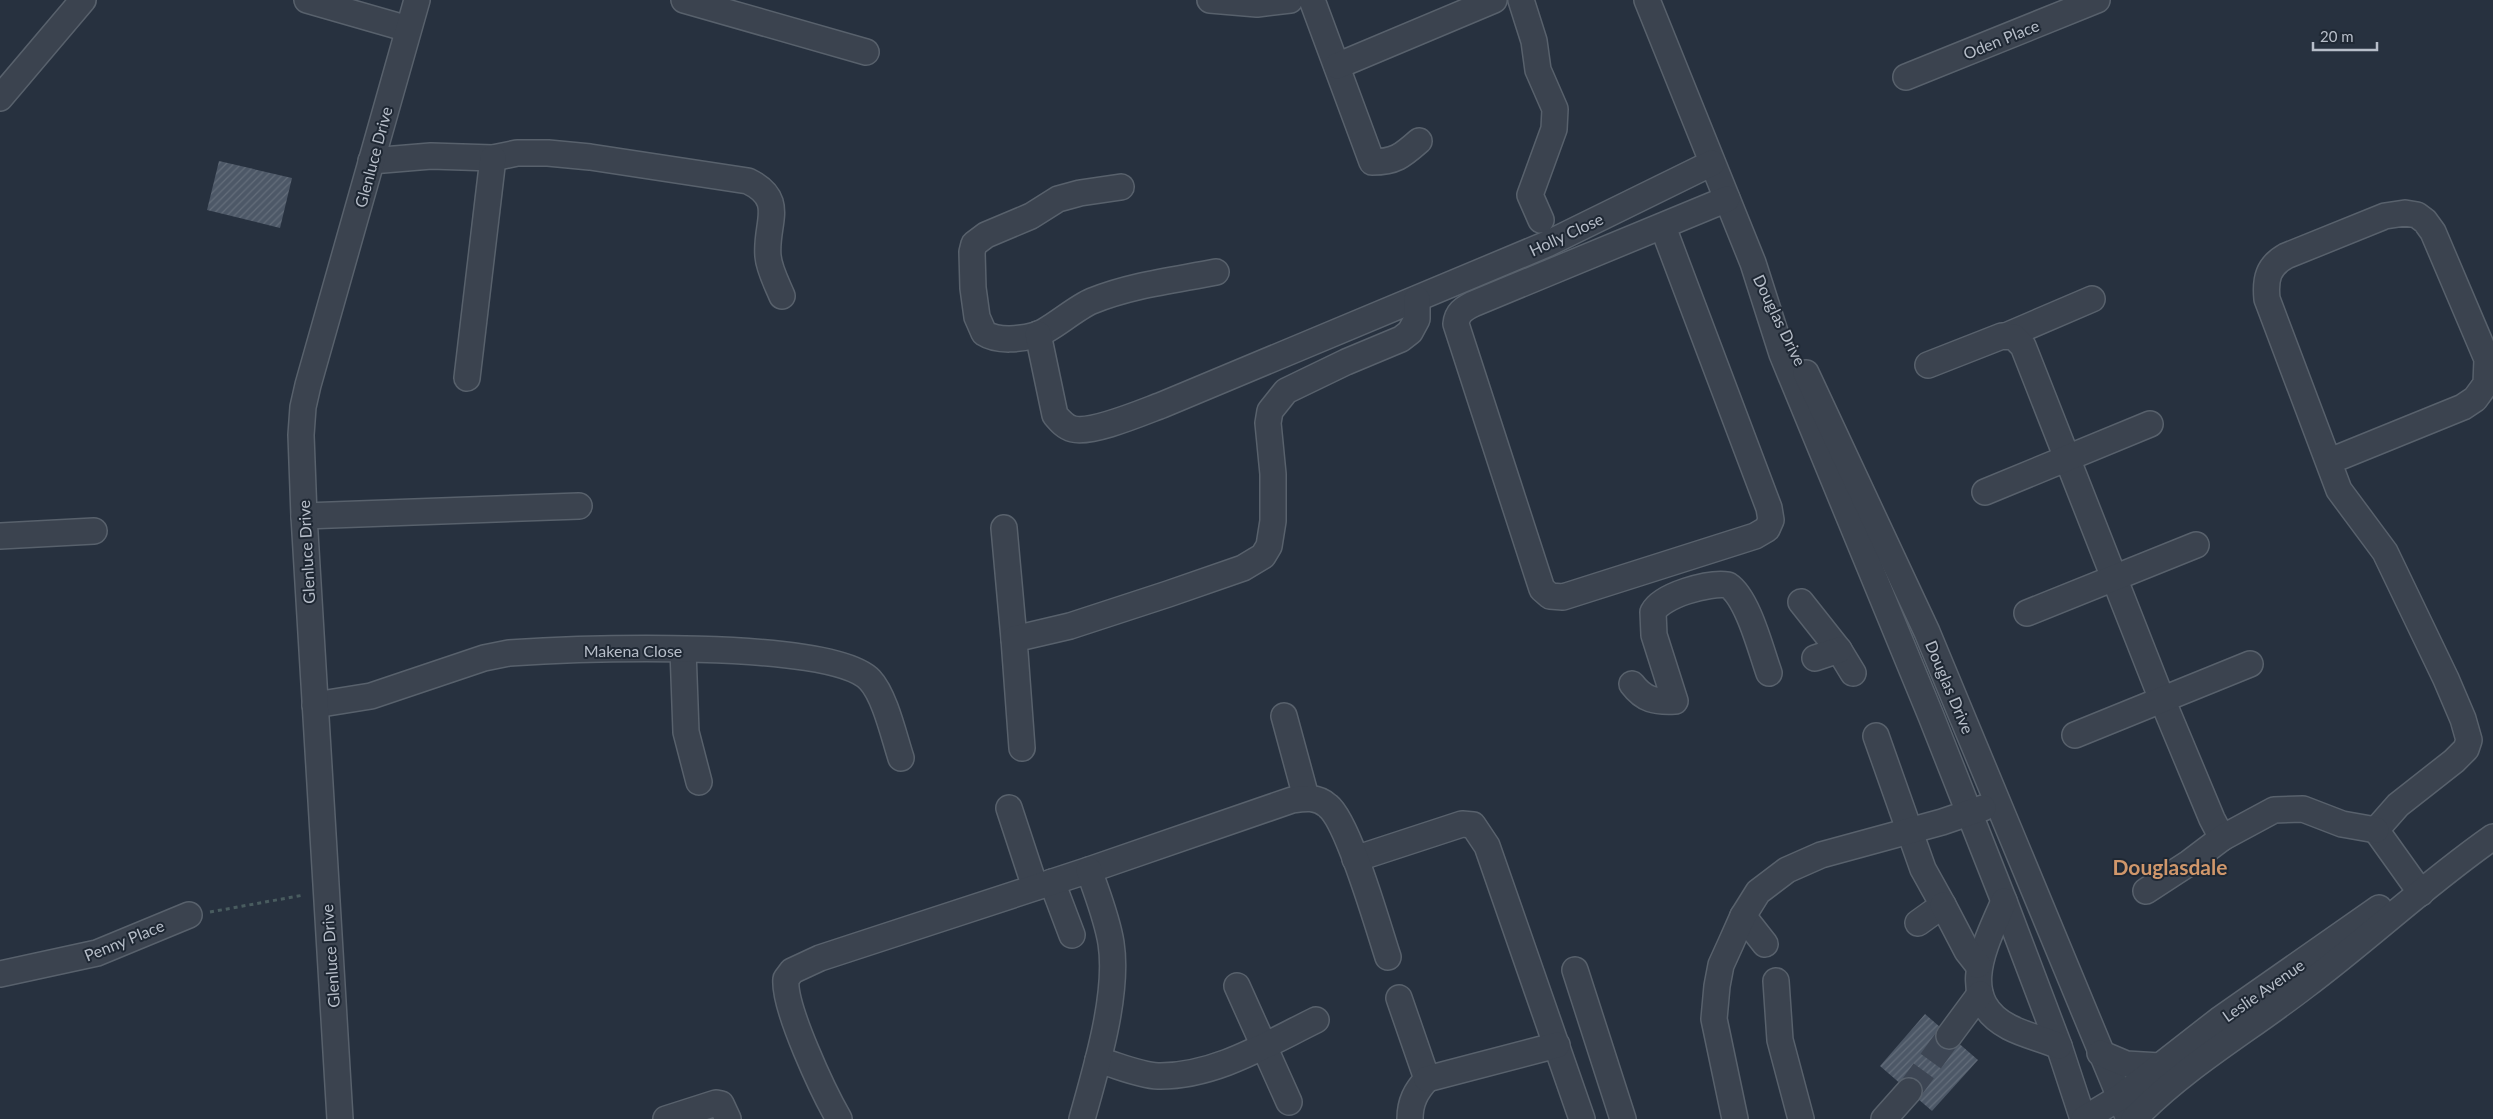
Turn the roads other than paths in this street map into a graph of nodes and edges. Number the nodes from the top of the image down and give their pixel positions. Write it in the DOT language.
graph roads {
  1 [pos="83,0"];
  2 [pos="307,0"];
  3 [pos="417,0"];
  4 [pos="684,0"];
  5 [pos="1210,0"];
  6 [pos="1290,0"];
  7 [pos="1312,0"];
  8 [pos="1494,0"];
  9 [pos="1521,0"];
  10 [pos="1647,0"];
  11 [pos="2097,0"];
  12 [pos="408,29"];
  13 [pos="866,52"];
  14 [pos="1337,66"];
  15 [pos="1906,77"];
  16 [pos="0,96"];
  17 [pos="1419,142"];
  18 [pos="493,158"];
  19 [pos="371,160"];
  20 [pos="1712,163"];
  21 [pos="1121,187"];
  22 [pos="1727,199"];
  23 [pos="1541,220"];
  24 [pos="1663,227"];
  25 [pos="1753,263"];
  26 [pos="1216,272"];
  27 [pos="782,296"];
  28 [pos="1417,299"];
  29 [pos="2092,299"];
  30 [pos="1038,334"];
  31 [pos="2008,335"];
  32 [pos="1928,365"];
  33 [pos="467,378"];
  34 [pos="2150,424"];
  35 [pos="2068,459"];
  36 [pos="2330,461"];
  37 [pos="1985,492"];
  38 [pos="579,506"];
  39 [pos="304,516"];
  40 [pos="1004,528"];
  41 [pos="94,531"];
  42 [pos="0,536"];
  43 [pos="2196,545"];
  44 [pos="2114,577"];
  45 [pos="1801,602"];
  46 [pos="2027,613"];
  47 [pos="1014,639"];
  48 [pos="683,650"];
  49 [pos="1839,650"];
  50 [pos="1815,658"];
  51 [pos="2250,664"];
  52 [pos="1769,673"];
  53 [pos="1853,674"];
  54 [pos="1632,684"];
  55 [pos="2162,699"];
  56 [pos="315,705"];
  57 [pos="1284,716"];
  58 [pos="2075,735"];
  59 [pos="1876,736"];
  60 [pos="1022,748"];
  61 [pos="901,758"];
  62 [pos="699,782"];
  63 [pos="1306,797"];
  64 [pos="1999,802"];
  65 [pos="1010,808"];
  66 [pos="1968,812"];
  67 [pos="1911,830"];
  68 [pos="2376,830"];
  69 [pos="2493,837"];
  70 [pos="2222,838"];
  71 [pos="1355,859"];
  72 [pos="1089,870"];
  73 [pos="1044,884"];
  74 [pos="2418,888"];
  75 [pos="2146,891"];
  76 [pos="2004,901"];
  77 [pos="1943,905"];
  78 [pos="189,915"];
  79 [pos="1743,916"];
  80 [pos="1918,923"];
  81 [pos="1072,935"];
  82 [pos="1765,944"];
  83 [pos="1388,956"];
  84 [pos="1978,965"];
  85 [pos="1575,970"];
  86 [pos="0,974"];
  87 [pos="1776,981"];
  88 [pos="1237,986"];
  89 [pos="1980,994"];
  90 [pos="1399,998"];
  91 [pos="1316,1020"];
  92 [pos="1949,1036"];
  93 [pos="1264,1045"];
  94 [pos="1557,1045"];
  95 [pos="2059,1046"];
  96 [pos="2100,1053"];
  97 [pos="1098,1060"];
  98 [pos="2160,1066"];
  99 [pos="1427,1079"];
  100 [pos="1909,1091"];
  101 [pos="1289,1102"];
  102 [pos="2124,1108"];
  103 [pos="725,1112"];
  104 [pos="340,1119"];
  105 [pos="666,1119"];
  106 [pos="839,1119"];
  107 [pos="1082,1119"];
  108 [pos="1410,1119"];
  109 [pos="1582,1119"];
  110 [pos="1623,1119"];
  111 [pos="1735,1119"];
  112 [pos="1801,1119"];
  113 [pos="1884,1119"];
  114 [pos="2084,1119"];
  115 [pos="2134,1119"];
  1 -- 16 [label="street"];
  2 -- 12 [label="street"];
  3 -- 12 [label="street, Glenluce Drive"];
  4 -- 13 [label="street"];
  5 -- 6 [label="street"];
  7 -- 14 [label="street"];
  8 -- 14 [label="street"];
  9 -- 23 [label="street"];
  10 -- 20 [label="street, Douglas Drive"];
  11 -- 15 [label="street, Oden Place"];
  12 -- 19 [label="street, Glenluce Drive"];
  14 -- 17 [label="street"];
  18 -- 19 [label="street"];
  18 -- 27 [label="street"];
  18 -- 33 [label="street"];
  19 -- 39 [label="street, Glenluce Drive"];
  20 -- 22 [label="street, Douglas Drive"];
  20 -- 28 [label="street, Holly Close"];
  21 -- 30 [label="street"];
  22 -- 24 [label="street"];
  22 -- 25 [label="street, Douglas Drive"];
  24 -- 24 [label="street"];
  25 -- 64 [label="street, Douglas Drive"];
  25 -- 66 [label="street, Douglas Drive"];
  26 -- 30 [label="street"];
  28 -- 30 [label="street, Holly Close"];
  28 -- 47 [label="street"];
  29 -- 31 [label="street"];
  31 -- 32 [label="street"];
  31 -- 35 [label="street"];
  34 -- 35 [label="street"];
  35 -- 37 [label="street"];
  35 -- 44 [label="street"];
  36 -- 36 [label="street"];
  36 -- 68 [label="street"];
  38 -- 39 [label="street"];
  39 -- 56 [label="street, Glenluce Drive"];
  40 -- 47 [label="street"];
  41 -- 42 [label="street"];
  43 -- 44 [label="street"];
  44 -- 46 [label="street"];
  44 -- 55 [label="street"];
  45 -- 49 [label="street"];
  47 -- 60 [label="street"];
  48 -- 56 [label="street, Makena Close"];
  48 -- 61 [label="street, Makena Close"];
  48 -- 62 [label="street"];
  49 -- 50 [label="street"];
  49 -- 53 [label="street"];
  51 -- 55 [label="street"];
  52 -- 54 [label="street"];
  55 -- 58 [label="street"];
  55 -- 70 [label="street"];
  56 -- 104 [label="street, Glenluce Drive"];
  57 -- 63 [label="street"];
  59 -- 67 [label="street"];
  63 -- 71 [label="street"];
  63 -- 72 [label="street"];
  64 -- 66 [label="street"];
  64 -- 96 [label="street, Douglas Drive"];
  65 -- 73 [label="street"];
  66 -- 67 [label="street"];
  66 -- 76 [label="street, Douglas Drive"];
  67 -- 77 [label="street"];
  67 -- 79 [label="street"];
  68 -- 70 [label="street"];
  68 -- 74 [label="street"];
  69 -- 74 [label="street, Leslie Avenue"];
  70 -- 75 [label="street"];
  71 -- 83 [label="street"];
  71 -- 94 [label="street"];
  72 -- 73 [label="street"];
  72 -- 97 [label="street"];
  73 -- 81 [label="street"];
  73 -- 106 [label="street"];
  74 -- 98 [label="street, Leslie Avenue"];
  74 -- 115 [label="street, Leslie Avenue"];
  76 -- 84 [label="street"];
  76 -- 95 [label="street, Douglas Drive"];
  77 -- 80 [label="street"];
  77 -- 84 [label="street"];
  78 -- 86 [label="street, Penny Place"];
  79 -- 82 [label="street"];
  79 -- 111 [label="street"];
  84 -- 89 [label="street"];
  85 -- 110 [label="street"];
  87 -- 112 [label="street"];
  88 -- 93 [label="street"];
  89 -- 92 [label="street"];
  89 -- 95 [label="street"];
  90 -- 99 [label="street"];
  91 -- 93 [label="street"];
  93 -- 97 [label="street"];
  93 -- 101 [label="street"];
  94 -- 99 [label="street"];
  94 -- 109 [label="street"];
  95 -- 114 [label="street, Douglas Drive"];
  96 -- 98 [label="street"];
  96 -- 102 [label="street, Douglas Drive"];
  97 -- 107 [label="street"];
  98 -- 102 [label="street, Leslie Avenue"];
  99 -- 108 [label="street"];
  100 -- 113 [label="street"];
  102 -- 114 [label="street, Leslie Avenue"];
  103 -- 105 [label="street"];
}
